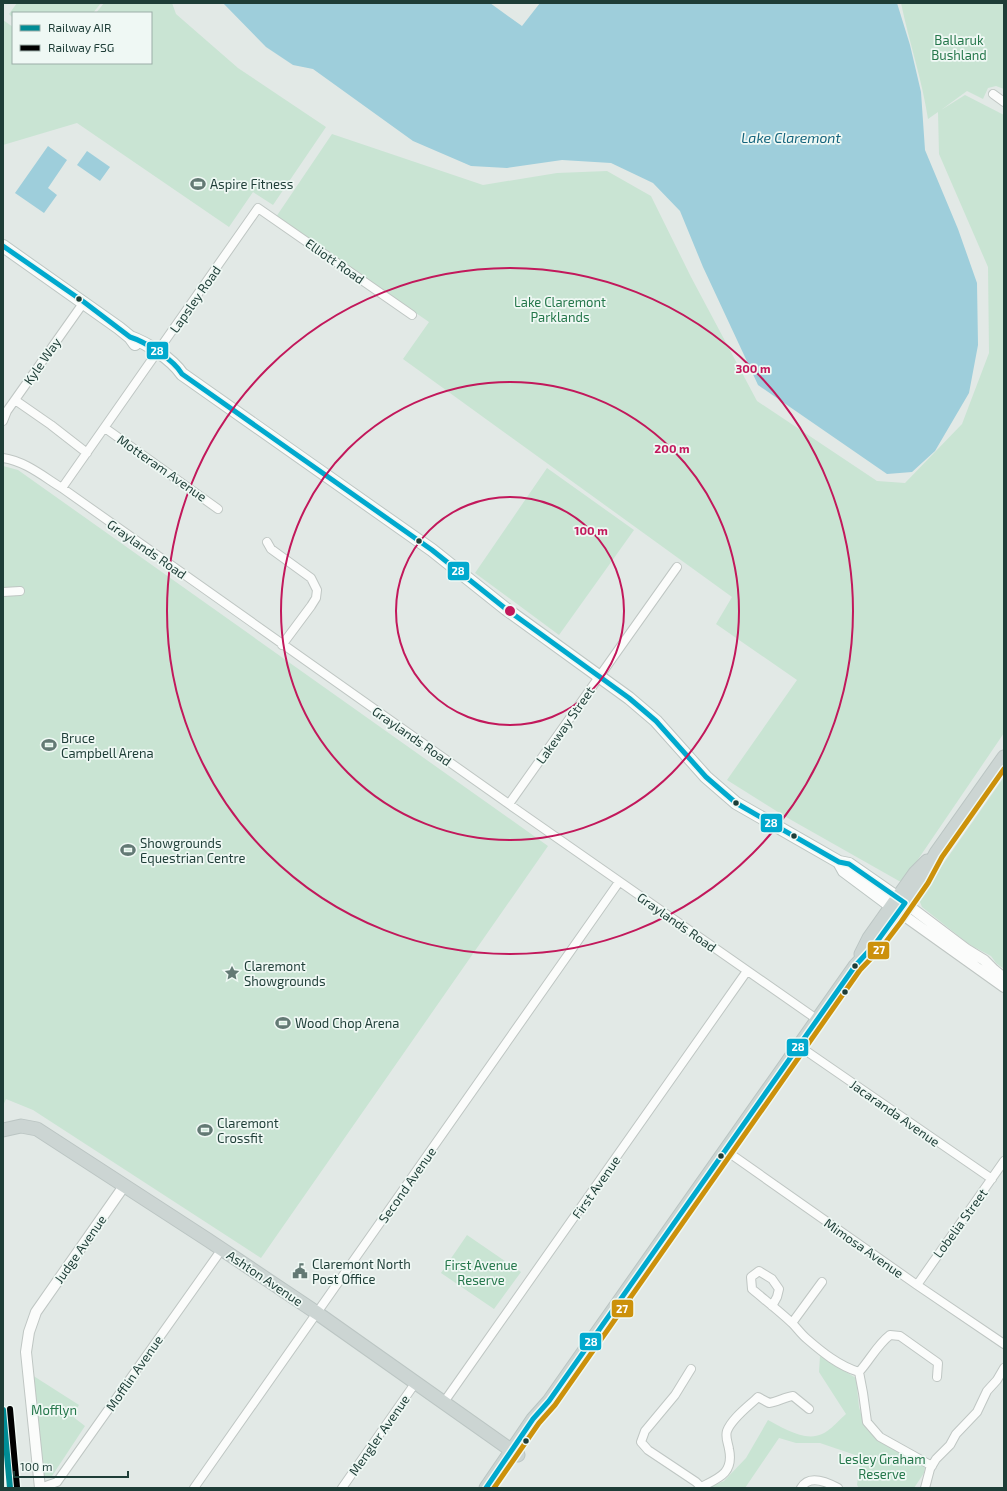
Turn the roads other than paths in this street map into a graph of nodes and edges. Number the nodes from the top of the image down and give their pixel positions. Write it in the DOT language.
graph roads {
  1 [pos="993,94"];
  2 [pos="1004,102"];
  3 [pos="258,208"];
  4 [pos="3,246"];
  5 [pos="84,302"];
  6 [pos="412,315"];
  7 [pos="156,356"];
  8 [pos="15,400"];
  9 [pos="3,421"];
  10 [pos="105,428"];
  11 [pos="87,453"];
  12 [pos="3,458"];
  13 [pos="62,488"];
  14 [pos="218,509"];
  15 [pos="267,542"];
  16 [pos="677,567"];
  17 [pos="20,591"];
  18 [pos="3,592"];
  19 [pos="282,645"];
  20 [pos="600,677"];
  21 [pos="1004,758"];
  22 [pos="509,804"];
  23 [pos="619,882"];
  24 [pos="898,905"];
  25 [pos="747,971"];
  26 [pos="1004,978"];
  27 [pos="1004,987"];
  28 [pos="818,1020"];
  29 [pos="799,1046"];
  30 [pos="3,1130"];
  31 [pos="725,1150"];
  32 [pos="1004,1161"];
  33 [pos="992,1180"];
  34 [pos="124,1186"];
  35 [pos="222,1249"];
  36 [pos="822,1282"];
  37 [pos="916,1285"];
  38 [pos="772,1306"];
  39 [pos="317,1313"];
  40 [pos="792,1323"];
  41 [pos="1004,1344"];
  42 [pos="1004,1368"];
  43 [pos="691,1369"];
  44 [pos="859,1372"];
  45 [pos="937,1377"];
  46 [pos="416,1382"];
  47 [pos="444,1402"];
  48 [pos="809,1409"];
  49 [pos="515,1452"];
  50 [pos="932,1466"];
  51 [pos="40,1488"];
  52 [pos="194,1488"];
  53 [pos="342,1488"];
  54 [pos="487,1488"];
  55 [pos="495,1488"];
  56 [pos="702,1488"];
  57 [pos="801,1488"];
  58 [pos="838,1488"];
  59 [pos="926,1488"];
  1 -- 2 [label="street"];
  3 -- 6 [label="street, Elliott Road"];
  3 -- 7 [label="street, Lapsley Road"];
  4 -- 5 [label="main road"];
  5 -- 7 [label="main road"];
  5 -- 8 [label="street, Kyle Way"];
  7 -- 10 [label="street, Lapsley Road"];
  7 -- 20 [label="main road"];
  8 -- 9 [label="street, Kyle Way"];
  8 -- 11 [label="street"];
  10 -- 11 [label="street, Lapsley Road"];
  10 -- 14 [label="street, Motteram Avenue"];
  11 -- 13 [label="street, Lapsley Road"];
  12 -- 13 [label="street, Graylands Road"];
  13 -- 19 [label="street, Graylands Road"];
  15 -- 19 [label="street"];
  16 -- 20 [label="street, Lakeway Street"];
  17 -- 18 [label="street"];
  19 -- 22 [label="street, Graylands Road"];
  20 -- 22 [label="street, Lakeway Street"];
  20 -- 24 [label="main road"];
  21 -- 24 [label="main road"];
  22 -- 23 [label="street, Graylands Road"];
  23 -- 25 [label="street, Graylands Road"];
  23 -- 39 [label="street, Second Avenue"];
  24 -- 26 [label="street"];
  24 -- 27 [label="street"];
  24 -- 28 [label="main road"];
  25 -- 28 [label="street, Graylands Road"];
  25 -- 47 [label="street, First Avenue"];
  28 -- 29 [label="main road"];
  29 -- 31 [label="main road"];
  29 -- 33 [label="street, Jacaranda Avenue"];
  30 -- 34 [label="main road, Ashton Avenue"];
  31 -- 37 [label="street, Mimosa Avenue"];
  31 -- 49 [label="main road"];
  32 -- 33 [label="street, Lobelia Street"];
  33 -- 37 [label="street, Lobelia Street"];
  34 -- 35 [label="main road, Ashton Avenue"];
  34 -- 51 [label="street, Judge Avenue"];
  35 -- 39 [label="main road, Ashton Avenue"];
  35 -- 51 [label="street, Mofflin Avenue"];
  36 -- 40 [label="street"];
  37 -- 41 [label="street, Mimosa Avenue"];
  38 -- 40 [label="street"];
  39 -- 46 [label="main road, Ashton Avenue"];
  39 -- 52 [label="street, Second Avenue"];
  40 -- 44 [label="street"];
  42 -- 50 [label="street"];
  43 -- 56 [label="street"];
  44 -- 45 [label="street"];
  44 -- 50 [label="street"];
  46 -- 47 [label="main road, Ashton Avenue"];
  46 -- 53 [label="street, Mengler Avenue"];
  47 -- 49 [label="main road, Ashton Avenue"];
  48 -- 56 [label="street"];
  49 -- 54 [label="main road"];
  49 -- 55 [label="main road"];
  50 -- 59 [label="street"];
  57 -- 58 [label="street"];
}
